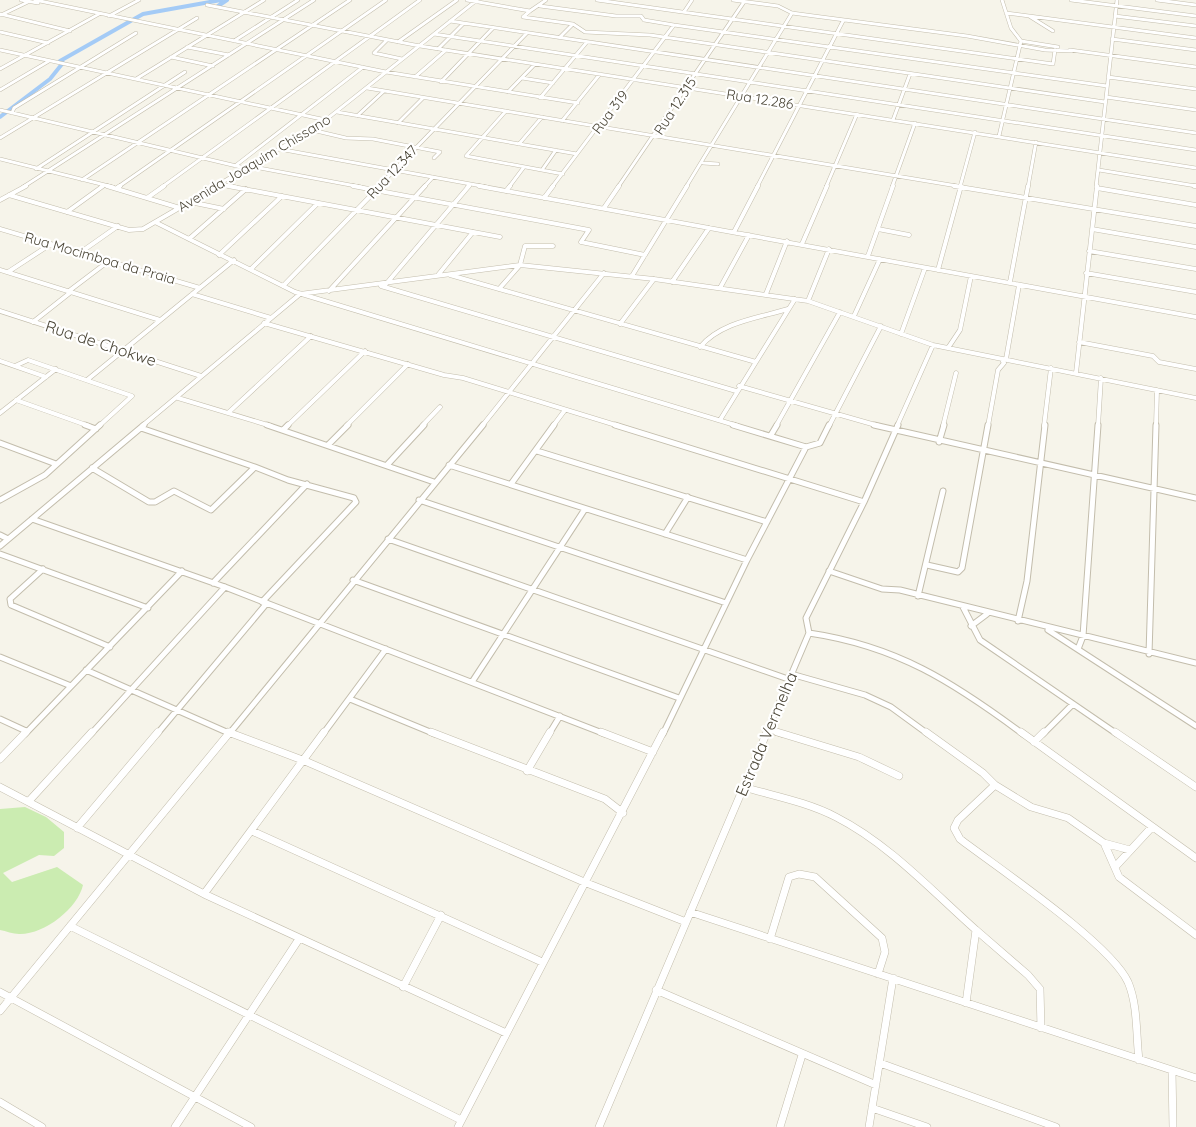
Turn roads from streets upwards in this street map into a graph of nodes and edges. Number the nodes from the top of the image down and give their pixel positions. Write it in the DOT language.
graph roads {
  1 [pos="23,0"];
  2 [pos="35,0"];
  3 [pos="127,0"];
  4 [pos="264,0"];
  5 [pos="298,0"];
  6 [pos="314,0"];
  7 [pos="350,0"];
  8 [pos="386,0"];
  9 [pos="420,0"];
  10 [pos="457,0"];
  11 [pos="467,0"];
  12 [pos="546,0"];
  13 [pos="597,0"];
  14 [pos="691,0"];
  15 [pos="733,0"];
  16 [pos="788,0"];
  17 [pos="1002,0"];
  18 [pos="1071,0"];
  19 [pos="1117,0"];
  20 [pos="1157,0"];
  21 [pos="28,1"];
  22 [pos="137,1"];
  23 [pos="476,1"];
  24 [pos="607,1"];
  25 [pos="743,1"];
  26 [pos="54,5"];
  27 [pos="207,5"];
  28 [pos="1196,5"];
  29 [pos="540,6"];
  30 [pos="1116,6"];
  31 [pos="784,8"];
  32 [pos="530,11"];
  33 [pos="243,12"];
  34 [pos="684,12"];
  35 [pos="792,13"];
  36 [pos="1006,13"];
  37 [pos="97,14"];
  38 [pos="597,14"];
  39 [pos="1,15"];
  40 [pos="109,16"];
  41 [pos="1029,16"];
  42 [pos="1115,16"];
  43 [pos="1196,16"];
  44 [pos="197,18"];
  45 [pos="271,18"];
  46 [pos="732,19"];
  47 [pos="283,20"];
  48 [pos="644,20"];
  49 [pos="450,21"];
  50 [pos="843,21"];
  51 [pos="463,24"];
  52 [pos="573,24"];
  53 [pos="312,25"];
  54 [pos="674,25"];
  55 [pos="783,26"];
  56 [pos="1196,26"];
  57 [pos="1113,27"];
  58 [pos="494,28"];
  59 [pos="177,30"];
  60 [pos="70,31"];
  61 [pos="340,31"];
  62 [pos="1053,31"];
  63 [pos="0,32"];
  64 [pos="724,32"];
  65 [pos="136,33"];
  66 [pos="527,33"];
  67 [pos="836,33"];
  68 [pos="434,34"];
  69 [pos="206,35"];
  70 [pos="650,35"];
  71 [pos="368,36"];
  72 [pos="450,36"];
  73 [pos="560,38"];
  74 [pos="665,38"];
  75 [pos="1196,38"];
  76 [pos="777,39"];
  77 [pos="1112,39"];
  78 [pos="387,40"];
  79 [pos="234,41"];
  80 [pos="481,41"];
  81 [pos="1021,41"];
  82 [pos="398,42"];
  83 [pos="587,42"];
  84 [pos="48,43"];
  85 [pos="247,44"];
  86 [pos="716,45"];
  87 [pos="921,45"];
  88 [pos="420,46"];
  89 [pos="513,46"];
  90 [pos="829,46"];
  91 [pos="1019,46"];
  92 [pos="187,47"];
  93 [pos="275,49"];
  94 [pos="438,49"];
  95 [pos="0,50"];
  96 [pos="446,50"];
  97 [pos="1055,50"];
  98 [pos="1196,50"];
  99 [pos="1072,51"];
  100 [pos="655,52"];
  101 [pos="768,52"];
  102 [pos="469,54"];
  103 [pos="25,55"];
  104 [pos="229,55"];
  105 [pos="1111,55"];
  106 [pos="305,56"];
  107 [pos="576,56"];
  108 [pos="171,57"];
  109 [pos="402,59"];
  110 [pos="502,59"];
  111 [pos="706,59"];
  112 [pos="916,59"];
  113 [pos="1016,59"];
  114 [pos="822,60"];
  115 [pos="49,61"];
  116 [pos="335,62"];
  117 [pos="534,64"];
  118 [pos="213,66"];
  119 [pos="644,66"];
  120 [pos="1196,66"];
  121 [pos="79,67"];
  122 [pos="363,67"];
  123 [pos="760,68"];
  124 [pos="0,69"];
  125 [pos="564,69"];
  126 [pos="185,72"];
  127 [pos="386,72"];
  128 [pos="107,73"];
  129 [pos="1013,73"];
  130 [pos="600,74"];
  131 [pos="696,74"];
  132 [pos="910,74"];
  133 [pos="815,76"];
  134 [pos="1108,76"];
  135 [pos="415,77"];
  136 [pos="522,78"];
  137 [pos="136,79"];
  138 [pos="634,79"];
  139 [pos="441,82"];
  140 [pos="750,82"];
  141 [pos="553,83"];
  142 [pos="165,85"];
  143 [pos="1107,86"];
  144 [pos="475,87"];
  145 [pos="178,88"];
  146 [pos="367,88"];
  147 [pos="686,88"];
  148 [pos="1008,88"];
  149 [pos="903,89"];
  150 [pos="1196,89"];
  151 [pos="0,90"];
  152 [pos="384,91"];
  153 [pos="807,91"];
  154 [pos="508,93"];
  155 [pos="207,95"];
  156 [pos="741,96"];
  157 [pos="1106,97"];
  158 [pos="423,98"];
  159 [pos="540,98"];
  160 [pos="239,102"];
  161 [pos="1105,102"];
  162 [pos="459,103"];
  163 [pos="578,103"];
  164 [pos="1005,104"];
  165 [pos="799,105"];
  166 [pos="898,105"];
  167 [pos="270,108"];
  168 [pos="506,111"];
  169 [pos="1196,111"];
  170 [pos="0,112"];
  171 [pos="12,112"];
  172 [pos="337,112"];
  173 [pos="856,114"];
  174 [pos="302,115"];
  175 [pos="357,116"];
  176 [pos="543,117"];
  177 [pos="31,119"];
  178 [pos="1104,119"];
  179 [pos="326,120"];
  180 [pos="893,120"];
  181 [pos="1002,120"];
  182 [pos="562,121"];
  183 [pos="398,123"];
  184 [pos="915,123"];
  185 [pos="598,127"];
  186 [pos="434,129"];
  187 [pos="311,130"];
  188 [pos="975,132"];
  189 [pos="92,133"];
  190 [pos="1196,133"];
  191 [pos="999,135"];
  192 [pos="107,136"];
  193 [pos="654,136"];
  194 [pos="1102,136"];
  195 [pos="482,137"];
  196 [pos="0,138"];
  197 [pos="1036,142"];
  198 [pos="138,143"];
  199 [pos="519,144"];
  200 [pos="711,146"];
  201 [pos="416,147"];
  202 [pos="279,149"];
  203 [pos="170,150"];
  204 [pos="556,150"];
  205 [pos="1196,150"];
  206 [pos="1100,152"];
  207 [pos="577,154"];
  208 [pos="773,156"];
  209 [pos="201,158"];
  210 [pos="434,158"];
  211 [pos="0,159"];
  212 [pos="703,163"];
  213 [pos="718,164"];
  214 [pos="235,166"];
  215 [pos="835,166"];
  216 [pos="247,167"];
  217 [pos="524,167"];
  218 [pos="1196,168"];
  219 [pos="36,169"];
  220 [pos="395,170"];
  221 [pos="542,170"];
  222 [pos="1099,170"];
  223 [pos="50,172"];
  224 [pos="563,174"];
  225 [pos="897,176"];
  226 [pos="433,177"];
  227 [pos="82,180"];
  228 [pos="219,184"];
  229 [pos="470,184"];
  230 [pos="104,185"];
  231 [pos="1196,186"];
  232 [pos="960,187"];
  233 [pos="117,188"];
  234 [pos="1097,188"];
  235 [pos="246,189"];
  236 [pos="376,190"];
  237 [pos="506,190"];
  238 [pos="0,195"];
  239 [pos="7,196"];
  240 [pos="282,196"];
  241 [pos="415,197"];
  242 [pos="1025,197"];
  243 [pos="147,198"];
  244 [pos="544,198"];
  245 [pos="0,200"];
  246 [pos="190,202"];
  247 [pos="318,202"];
  248 [pos="453,204"];
  249 [pos="1196,205"];
  250 [pos="180,208"];
  251 [pos="604,208"];
  252 [pos="224,209"];
  253 [pos="357,209"];
  254 [pos="1094,209"];
  255 [pos="67,212"];
  256 [pos="398,217"];
  257 [pos="666,220"];
  258 [pos="155,222"];
  259 [pos="436,225"];
  260 [pos="117,226"];
  261 [pos="1196,226"];
  262 [pos="709,228"];
  263 [pos="878,229"];
  264 [pos="1092,229"];
  265 [pos="1,230"];
  266 [pos="473,232"];
  267 [pos="734,232"];
  268 [pos="749,235"];
  269 [pos="909,235"];
  270 [pos="500,237"];
  271 [pos="189,239"];
  272 [pos="787,241"];
  273 [pos="51,244"];
  274 [pos="802,244"];
  275 [pos="553,246"];
  276 [pos="1196,247"];
  277 [pos="829,249"];
  278 [pos="1089,251"];
  279 [pos="81,252"];
  280 [pos="219,255"];
  281 [pos="645,255"];
  282 [pos="868,256"];
  283 [pos="880,259"];
  284 [pos="110,260"];
  285 [pos="234,261"];
  286 [pos="519,265"];
  287 [pos="925,268"];
  288 [pos="251,269"];
  289 [pos="1196,269"];
  290 [pos="0,270"];
  291 [pos="938,270"];
  292 [pos="8,272"];
  293 [pos="604,273"];
  294 [pos="1086,273"];
  295 [pos="446,274"];
  296 [pos="438,275"];
  297 [pos="632,276"];
  298 [pos="971,276"];
  299 [pos="654,279"];
  300 [pos="672,282"];
  301 [pos="1010,282"];
  302 [pos="386,284"];
  303 [pos="379,285"];
  304 [pos="1019,285"];
  305 [pos="283,286"];
  306 [pos="200,288"];
  307 [pos="720,288"];
  308 [pos="499,289"];
  309 [pos="329,291"];
  310 [pos="70,292"];
  311 [pos="1196,292"];
  312 [pos="192,294"];
  313 [pos="300,294"];
  314 [pos="766,294"];
  315 [pos="1084,298"];
  316 [pos="795,299"];
  317 [pos="808,301"];
  318 [pos="789,309"];
  319 [pos="0,311"];
  320 [pos="575,311"];
  321 [pos="840,312"];
  322 [pos="854,316"];
  323 [pos="271,318"];
  324 [pos="1196,318"];
  325 [pos="160,321"];
  326 [pos="33,322"];
  327 [pos="264,323"];
  328 [pos="620,324"];
  329 [pos="881,326"];
  330 [pos="901,334"];
  331 [pos="311,336"];
  332 [pos="554,337"];
  333 [pos="1079,342"];
  334 [pos="933,345"];
  335 [pos="700,346"];
  336 [pos="948,348"];
  337 [pos="125,350"];
  338 [pos="365,351"];
  339 [pos="1004,359"];
  340 [pos="0,361"];
  341 [pos="756,362"];
  342 [pos="531,363"];
  343 [pos="408,364"];
  344 [pos="15,366"];
  345 [pos="56,369"];
  346 [pos="1051,369"];
  347 [pos="1196,369"];
  348 [pos="956,373"];
  349 [pos="1076,373"];
  350 [pos="201,376"];
  351 [pos="46,377"];
  352 [pos="1101,378"];
  353 [pos="87,380"];
  354 [pos="738,388"];
  355 [pos="1157,390"];
  356 [pos="510,393"];
  357 [pos="178,398"];
  358 [pos="1196,398"];
  359 [pos="16,400"];
  360 [pos="790,401"];
  361 [pos="440,407"];
  362 [pos="565,410"];
  363 [pos="0,412"];
  364 [pos="230,412"];
  365 [pos="836,414"];
  366 [pos="720,420"];
  367 [pos="141,428"];
  368 [pos="96,429"];
  369 [pos="283,430"];
  370 [pos="895,431"];
  371 [pos="771,435"];
  372 [pos="939,442"];
  373 [pos="3,444"];
  374 [pos="328,445"];
  375 [pos="806,447"];
  376 [pos="0,450"];
  377 [pos="537,451"];
  378 [pos="983,451"];
  379 [pos="1039,463"];
  380 [pos="56,464"];
  381 [pos="387,465"];
  382 [pos="449,465"];
  383 [pos="255,467"];
  384 [pos="92,468"];
  385 [pos="1096,475"];
  386 [pos="790,479"];
  387 [pos="434,482"];
  388 [pos="307,484"];
  389 [pos="511,484"];
  390 [pos="1154,488"];
  391 [pos="943,490"];
  392 [pos="687,497"];
  393 [pos="1196,498"];
  394 [pos="0,500"];
  395 [pos="419,500"];
  396 [pos="864,502"];
  397 [pos="585,509"];
  398 [pos="32,519"];
  399 [pos="767,522"];
  400 [pos="665,534"];
  401 [pos="0,535"];
  402 [pos="8,539"];
  403 [pos="388,539"];
  404 [pos="0,546"];
  405 [pos="560,548"];
  406 [pos="0,554"];
  407 [pos="747,560"];
  408 [pos="927,565"];
  409 [pos="43,569"];
  410 [pos="182,571"];
  411 [pos="829,571"];
  412 [pos="353,580"];
  413 [pos="213,583"];
  414 [pos="225,587"];
  415 [pos="532,590"];
  416 [pos="918,596"];
  417 [pos="264,603"];
  418 [pos="726,603"];
  419 [pos="963,607"];
  420 [pos="148,608"];
  421 [pos="987,614"];
  422 [pos="1018,621"];
  423 [pos="318,624"];
  424 [pos="970,626"];
  425 [pos="1044,627"];
  426 [pos="809,633"];
  427 [pos="502,634"];
  428 [pos="1083,636"];
  429 [pos="110,647"];
  430 [pos="386,649"];
  431 [pos="1078,649"];
  432 [pos="704,650"];
  433 [pos="1149,654"];
  434 [pos="0,657"];
  435 [pos="1196,663"];
  436 [pos="86,670"];
  437 [pos="790,676"];
  438 [pos="472,682"];
  439 [pos="70,686"];
  440 [pos="131,688"];
  441 [pos="679,698"];
  442 [pos="350,699"];
  443 [pos="1073,704"];
  444 [pos="175,710"];
  445 [pos="560,716"];
  446 [pos="0,719"];
  447 [pos="1196,726"];
  448 [pos="767,729"];
  449 [pos="26,731"];
  450 [pos="230,733"];
  451 [pos="1034,742"];
  452 [pos="653,752"];
  453 [pos="0,759"];
  454 [pos="305,761"];
  455 [pos="527,771"];
  456 [pos="899,776"];
  457 [pos="995,785"];
  458 [pos="0,787"];
  459 [pos="744,787"];
  460 [pos="1196,788"];
  461 [pos="29,801"];
  462 [pos="623,813"];
  463 [pos="1152,827"];
  464 [pos="77,828"];
  465 [pos="252,831"];
  466 [pos="1104,843"];
  467 [pos="1130,850"];
  468 [pos="126,856"];
  469 [pos="1196,858"];
  470 [pos="1115,867"];
  471 [pos="584,882"];
  472 [pos="204,894"];
  473 [pos="690,912"];
  474 [pos="441,915"];
  475 [pos="686,922"];
  476 [pos="70,926"];
  477 [pos="976,930"];
  478 [pos="1196,935"];
  479 [pos="299,939"];
  480 [pos="770,939"];
  481 [pos="542,962"];
  482 [pos="878,974"];
  483 [pos="893,978"];
  484 [pos="403,987"];
  485 [pos="656,990"];
  486 [pos="0,992"];
  487 [pos="11,998"];
  488 [pos="966,1003"];
  489 [pos="0,1011"];
  490 [pos="250,1013"];
  491 [pos="1041,1028"];
  492 [pos="506,1033"];
  493 [pos="802,1055"];
  494 [pos="1139,1060"];
  495 [pos="880,1063"];
  496 [pos="1172,1071"];
  497 [pos="1196,1078"];
  498 [pos="876,1085"];
  499 [pos="195,1097"];
  500 [pos="0,1102"];
  501 [pos="872,1108"];
  502 [pos="460,1123"];
  503 [pos="602,1125"];
  504 [pos="42,1127"];
  505 [pos="175,1127"];
  506 [pos="251,1127"];
  507 [pos="780,1127"];
  508 [pos="869,1127"];
  509 [pos="927,1127"];
  510 [pos="1056,1127"];
  511 [pos="1173,1127"];
  1 -- 21 [label="street"];
  2 -- 26 [label="street"];
  3 -- 22 [label="street"];
  4 -- 33 [label="street"];
  5 -- 45 [label="street"];
  6 -- 47 [label="street"];
  7 -- 53 [label="street"];
  8 -- 61 [label="street"];
  9 -- 71 [label="street"];
  10 -- 82 [label="street"];
  11 -- 23 [label="street"];
  12 -- 29 [label="street"];
  13 -- 24 [label="street"];
  14 -- 34 [label="street"];
  15 -- 25 [label="street"];
  16 -- 31 [label="street"];
  17 -- 36 [label="street"];
  18 -- 30 [label="street"];
  19 -- 30 [label="street"];
  20 -- 28 [label="street"];
  21 -- 26 [label="street"];
  21 -- 39 [label="street"];
  22 -- 40 [label="street"];
  23 -- 32 [label="street"];
  23 -- 49 [label="street, Avenida Joaquim Chissano"];
  24 -- 34 [label="street"];
  24 -- 38 [label="street"];
  25 -- 31 [label="street"];
  25 -- 46 [label="street, Rua 12.315"];
  26 -- 37 [label="street"];
  27 -- 33 [label="street, Rua 12.286"];
  29 -- 32 [label="street"];
  29 -- 38 [label="street"];
  30 -- 42 [label="street"];
  30 -- 43 [label="street"];
  31 -- 35 [label="street"];
  32 -- 52 [label="street"];
  33 -- 45 [label="street, Rua 12.286"];
  33 -- 69 [label="street"];
  34 -- 46 [label="street"];
  35 -- 50 [label="street"];
  35 -- 55 [label="street"];
  36 -- 41 [label="street"];
  36 -- 81 [label="street"];
  37 -- 40 [label="street"];
  37 -- 60 [label="street"];
  38 -- 48 [label="street"];
  39 -- 60 [label="street"];
  40 -- 59 [label="street"];
  41 -- 57 [label="street"];
  41 -- 62 [label="street"];
  42 -- 56 [label="street"];
  42 -- 57 [label="street"];
  44 -- 59 [label="street"];
  45 -- 47 [label="street, Rua 12.286"];
  45 -- 79 [label="street"];
  46 -- 55 [label="street"];
  46 -- 64 [label="street, Rua 12.315"];
  47 -- 53 [label="street, Rua 12.286"];
  47 -- 85 [label="street"];
  48 -- 54 [label="street"];
  48 -- 70 [label="street"];
  49 -- 51 [label="street"];
  49 -- 68 [label="street, Avenida Joaquim Chissano"];
  50 -- 67 [label="street"];
  50 -- 91 [label="street"];
  51 -- 58 [label="street"];
  51 -- 72 [label="street"];
  52 -- 70 [label="street"];
  52 -- 73 [label="street"];
  53 -- 61 [label="street, Rua 12.286"];
  53 -- 93 [label="street"];
  54 -- 64 [label="street"];
  54 -- 74 [label="street, Rua 319"];
  55 -- 67 [label="street"];
  55 -- 76 [label="street"];
  57 -- 75 [label="street"];
  57 -- 77 [label="street"];
  58 -- 66 [label="street"];
  58 -- 80 [label="street"];
  59 -- 69 [label="street"];
  59 -- 128 [label="street"];
  60 -- 84 [label="street"];
  61 -- 71 [label="street, Rua 12.286"];
  61 -- 106 [label="street"];
  63 -- 84 [label="street"];
  64 -- 76 [label="street"];
  64 -- 86 [label="street, Rua 12.315"];
  65 -- 121 [label="street"];
  66 -- 73 [label="street"];
  66 -- 89 [label="street, Rua 12.347"];
  67 -- 87 [label="street"];
  67 -- 90 [label="street"];
  68 -- 72 [label="street"];
  68 -- 88 [label="street, Avenida Joaquim Chissano"];
  69 -- 79 [label="street"];
  69 -- 92 [label="street"];
  70 -- 74 [label="street"];
  71 -- 78 [label="street, Rua 12.286"];
  71 -- 116 [label="street"];
  72 -- 80 [label="street"];
  72 -- 94 [label="street"];
  73 -- 83 [label="street"];
  74 -- 86 [label="street"];
  74 -- 100 [label="street, Rua 319"];
  76 -- 90 [label="street"];
  76 -- 101 [label="street"];
  77 -- 98 [label="street"];
  77 -- 105 [label="street"];
  78 -- 82 [label="street, Rua 12.286"];
  78 -- 109 [label="street"];
  79 -- 85 [label="street"];
  80 -- 89 [label="street"];
  80 -- 102 [label="street"];
  81 -- 91 [label="street"];
  81 -- 99 [label="street"];
  82 -- 88 [label="street, Rua 12.286"];
  83 -- 100 [label="street"];
  83 -- 107 [label="street"];
  84 -- 103 [label="street"];
  85 -- 93 [label="street"];
  85 -- 104 [label="street"];
  86 -- 101 [label="street"];
  86 -- 111 [label="street, Rua 12.315"];
  87 -- 112 [label="street"];
  87 -- 113 [label="street"];
  88 -- 94 [label="street, Rua 12.286"];
  88 -- 109 [label="street, Avenida Joaquim Chissano"];
  89 -- 107 [label="street"];
  89 -- 110 [label="street, Rua 12.347"];
  90 -- 112 [label="street"];
  90 -- 114 [label="street"];
  91 -- 97 [label="street"];
  91 -- 113 [label="street"];
  92 -- 104 [label="street"];
  92 -- 108 [label="street"];
  93 -- 106 [label="street"];
  93 -- 155 [label="street"];
  94 -- 96 [label="street, Rua 12.286"];
  95 -- 103 [label="street"];
  96 -- 102 [label="street, Rua 12.286"];
  96 -- 135 [label="street"];
  97 -- 99 [label="street"];
  97 -- 113 [label="street"];
  99 -- 105 [label="street"];
  100 -- 111 [label="street"];
  100 -- 119 [label="street, Rua 319"];
  101 -- 114 [label="street"];
  101 -- 123 [label="street"];
  102 -- 110 [label="street, Rua 12.286"];
  102 -- 139 [label="street"];
  103 -- 115 [label="street"];
  103 -- 124 [label="street"];
  104 -- 118 [label="street"];
  105 -- 120 [label="street"];
  105 -- 134 [label="street"];
  106 -- 116 [label="street"];
  106 -- 160 [label="street"];
  107 -- 119 [label="street"];
  107 -- 125 [label="street"];
  108 -- 118 [label="street"];
  108 -- 137 [label="street"];
  109 -- 127 [label="street, Avenida Joaquim Chissano"];
  110 -- 117 [label="street, Rua 12.286"];
  110 -- 144 [label="street, Rua 12.347"];
  111 -- 123 [label="street"];
  111 -- 131 [label="street, Rua 12.315"];
  112 -- 129 [label="street"];
  113 -- 129 [label="street"];
  114 -- 132 [label="street"];
  114 -- 133 [label="street"];
  115 -- 121 [label="street"];
  115 -- 151 [label="street"];
  116 -- 122 [label="street"];
  116 -- 167 [label="street"];
  117 -- 125 [label="street, Rua 12.286"];
  117 -- 136 [label="street"];
  118 -- 145 [label="street"];
  119 -- 131 [label="street"];
  119 -- 138 [label="street, Rua 319"];
  121 -- 128 [label="street"];
  121 -- 171 [label="street"];
  122 -- 127 [label="street"];
  122 -- 174 [label="street"];
  123 -- 133 [label="street"];
  123 -- 140 [label="street"];
  125 -- 130 [label="street, Rua 12.286"];
  125 -- 141 [label="street"];
  126 -- 142 [label="street"];
  127 -- 135 [label="street"];
  127 -- 146 [label="street, Avenida Joaquim Chissano"];
  128 -- 137 [label="street"];
  128 -- 177 [label="street"];
  129 -- 143 [label="street"];
  129 -- 148 [label="street"];
  130 -- 138 [label="street, Rua 12.286"];
  130 -- 163 [label="street"];
  131 -- 140 [label="street"];
  131 -- 147 [label="street, Rua 12.315"];
  132 -- 148 [label="street"];
  132 -- 149 [label="street"];
  133 -- 149 [label="street"];
  133 -- 153 [label="street"];
  134 -- 143 [label="street"];
  134 -- 150 [label="street"];
  135 -- 139 [label="street"];
  136 -- 141 [label="street"];
  136 -- 154 [label="street"];
  137 -- 142 [label="street"];
  138 -- 147 [label="street, Rua 12.286"];
  138 -- 185 [label="street, Rua 319"];
  139 -- 144 [label="street"];
  140 -- 153 [label="street"];
  140 -- 156 [label="street"];
  141 -- 159 [label="street"];
  142 -- 145 [label="street"];
  142 -- 189 [label="street"];
  143 -- 157 [label="street"];
  144 -- 154 [label="street"];
  144 -- 162 [label="street, Rua 12.347"];
  145 -- 155 [label="street"];
  145 -- 192 [label="street"];
  146 -- 152 [label="street"];
  146 -- 172 [label="street, Avenida Joaquim Chissano"];
  147 -- 156 [label="street, Rua 12.286"];
  147 -- 193 [label="street, Rua 12.315"];
  148 -- 161 [label="street"];
  148 -- 164 [label="street"];
  149 -- 164 [label="street"];
  149 -- 166 [label="street"];
  152 -- 158 [label="street"];
  152 -- 175 [label="street"];
  153 -- 165 [label="street"];
  153 -- 166 [label="street"];
  154 -- 159 [label="street"];
  155 -- 160 [label="street"];
  155 -- 198 [label="street"];
  156 -- 165 [label="street, Rua 12.286"];
  156 -- 200 [label="street"];
  157 -- 161 [label="street"];
  157 -- 169 [label="street"];
  158 -- 162 [label="street"];
  158 -- 183 [label="street"];
  159 -- 163 [label="street"];
  160 -- 167 [label="street"];
  160 -- 203 [label="street"];
  161 -- 178 [label="street"];
  162 -- 168 [label="street"];
  162 -- 186 [label="street, Rua 12.347"];
  163 -- 182 [label="street"];
  164 -- 178 [label="street"];
  164 -- 181 [label="street"];
  165 -- 173 [label="street, Rua 12.286"];
  165 -- 208 [label="street"];
  166 -- 180 [label="street"];
  166 -- 181 [label="street"];
  167 -- 174 [label="street"];
  167 -- 209 [label="street"];
  168 -- 176 [label="street"];
  168 -- 195 [label="street"];
  170 -- 171 [label="street"];
  171 -- 177 [label="street"];
  172 -- 175 [label="street"];
  172 -- 179 [label="street, Avenida Joaquim Chissano"];
  173 -- 180 [label="street, Rua 12.286"];
  173 -- 215 [label="street"];
  174 -- 179 [label="street"];
  174 -- 214 [label="street"];
  175 -- 183 [label="street"];
  176 -- 182 [label="street"];
  176 -- 199 [label="street"];
  177 -- 189 [label="street"];
  177 -- 196 [label="street"];
  178 -- 190 [label="street"];
  178 -- 194 [label="street"];
  179 -- 187 [label="street, Avenida Joaquim Chissano"];
  180 -- 184 [label="street, Rua 12.286"];
  181 -- 191 [label="street"];
  181 -- 194 [label="street"];
  182 -- 185 [label="street"];
  183 -- 186 [label="street"];
  184 -- 188 [label="street, Rua 12.286"];
  184 -- 225 [label="street"];
  185 -- 193 [label="street"];
  185 -- 207 [label="street, Rua 319"];
  186 -- 195 [label="street"];
  186 -- 201 [label="street, Rua 12.347"];
  187 -- 201 [label="street"];
  187 -- 202 [label="street, Avenida Joaquim Chissano"];
  188 -- 191 [label="street, Rua 12.286"];
  188 -- 232 [label="street"];
  189 -- 192 [label="street"];
  189 -- 219 [label="street"];
  191 -- 197 [label="street, Rua 12.286"];
  192 -- 198 [label="street"];
  192 -- 223 [label="street"];
  193 -- 200 [label="street"];
  193 -- 251 [label="street, Rua 12.315"];
  194 -- 205 [label="street"];
  194 -- 206 [label="street"];
  195 -- 199 [label="street"];
  195 -- 217 [label="street"];
  197 -- 206 [label="street, Rua 12.286"];
  197 -- 242 [label="street"];
  198 -- 203 [label="street"];
  198 -- 227 [label="street"];
  199 -- 204 [label="street"];
  200 -- 208 [label="street"];
  200 -- 212 [label="street"];
  201 -- 210 [label="street"];
  201 -- 220 [label="street, Rua 12.347"];
  202 -- 216 [label="street, Avenida Joaquim Chissano"];
  202 -- 220 [label="street"];
  203 -- 209 [label="street"];
  203 -- 233 [label="street"];
  204 -- 207 [label="street"];
  204 -- 221 [label="street"];
  206 -- 218 [label="street, Rua 12.286"];
  206 -- 222 [label="street"];
  207 -- 224 [label="street, Rua 319"];
  208 -- 215 [label="street"];
  208 -- 267 [label="street"];
  209 -- 214 [label="street"];
  209 -- 243 [label="street"];
  211 -- 219 [label="street"];
  212 -- 213 [label="street"];
  212 -- 257 [label="street"];
  214 -- 216 [label="street"];
  215 -- 225 [label="street"];
  215 -- 274 [label="street"];
  216 -- 228 [label="street, Avenida Joaquim Chissano"];
  216 -- 236 [label="street"];
  217 -- 221 [label="street"];
  217 -- 237 [label="street"];
  219 -- 223 [label="street"];
  220 -- 226 [label="street"];
  220 -- 236 [label="street, Rua 12.347"];
  221 -- 224 [label="street"];
  222 -- 231 [label="street"];
  222 -- 234 [label="street"];
  223 -- 227 [label="street"];
  223 -- 239 [label="street"];
  224 -- 244 [label="street, Rua 319"];
  225 -- 232 [label="street"];
  225 -- 263 [label="street"];
  226 -- 229 [label="street"];
  226 -- 241 [label="street"];
  227 -- 230 [label="street"];
  228 -- 235 [label="street"];
  228 -- 246 [label="street, Avenida Joaquim Chissano"];
  229 -- 237 [label="street"];
  229 -- 248 [label="street"];
  230 -- 233 [label="street"];
  230 -- 255 [label="street"];
  232 -- 242 [label="street"];
  232 -- 291 [label="street"];
  233 -- 243 [label="street"];
  234 -- 249 [label="street"];
  234 -- 254 [label="street"];
  235 -- 240 [label="street"];
  235 -- 252 [label="street"];
  236 -- 241 [label="street"];
  236 -- 253 [label="street, Rua 12.347"];
  237 -- 244 [label="street"];
  238 -- 239 [label="street"];
  239 -- 245 [label="street"];
  239 -- 255 [label="street"];
  240 -- 247 [label="street"];
  240 -- 280 [label="street"];
  241 -- 248 [label="street"];
  241 -- 256 [label="street"];
  242 -- 254 [label="street"];
  242 -- 301 [label="street"];
  243 -- 250 [label="street"];
  244 -- 251 [label="street"];
  246 -- 250 [label="street, Avenida Joaquim Chissano"];
  246 -- 252 [label="street"];
  247 -- 253 [label="street"];
  247 -- 288 [label="street"];
  248 -- 259 [label="street"];
  248 -- 281 [label="street"];
  250 -- 258 [label="street, Avenida Joaquim Chissano"];
  251 -- 257 [label="street"];
  252 -- 271 [label="street"];
  253 -- 256 [label="street"];
  253 -- 305 [label="street, Rua 12.347"];
  254 -- 261 [label="street"];
  254 -- 264 [label="street"];
  255 -- 260 [label="street"];
  256 -- 259 [label="street"];
  256 -- 309 [label="street"];
  257 -- 262 [label="street"];
  257 -- 281 [label="street"];
  258 -- 260 [label="street, Avenida Joaquim Chissano"];
  258 -- 271 [label="street"];
  259 -- 266 [label="street"];
  259 -- 302 [label="street"];
  260 -- 279 [label="street"];
  262 -- 267 [label="street"];
  262 -- 300 [label="street"];
  263 -- 269 [label="street"];
  263 -- 282 [label="street"];
  264 -- 276 [label="street"];
  264 -- 278 [label="street"];
  265 -- 273 [label="street, Rua Mocimboa da Praia"];
  266 -- 270 [label="street"];
  266 -- 296 [label="street"];
  267 -- 268 [label="street"];
  268 -- 272 [label="street"];
  268 -- 307 [label="street"];
  271 -- 280 [label="street"];
  272 -- 274 [label="street"];
  272 -- 314 [label="street"];
  273 -- 279 [label="street, Rua Mocimboa da Praia"];
  273 -- 292 [label="street"];
  274 -- 277 [label="street"];
  275 -- 286 [label="street"];
  277 -- 282 [label="street"];
  277 -- 317 [label="street"];
  278 -- 289 [label="street"];
  278 -- 294 [label="street"];
  279 -- 284 [label="street, Rua Mocimboa da Praia"];
  280 -- 285 [label="street"];
  281 -- 297 [label="street"];
  282 -- 283 [label="street"];
  283 -- 287 [label="street"];
  283 -- 322 [label="street"];
  284 -- 306 [label="street, Rua Mocimboa da Praia"];
  284 -- 310 [label="street"];
  285 -- 288 [label="street"];
  285 -- 306 [label="street"];
  286 -- 293 [label="street"];
  286 -- 295 [label="street"];
  286 -- 308 [label="street"];
  287 -- 291 [label="street"];
  287 -- 330 [label="street"];
  288 -- 305 [label="street"];
  290 -- 292 [label="street"];
  291 -- 298 [label="street"];
  292 -- 310 [label="street"];
  293 -- 297 [label="street"];
  293 -- 320 [label="street"];
  294 -- 311 [label="street"];
  294 -- 315 [label="street"];
  295 -- 296 [label="street"];
  295 -- 308 [label="street"];
  296 -- 302 [label="street"];
  297 -- 299 [label="street"];
  298 -- 301 [label="street"];
  298 -- 336 [label="street"];
  299 -- 300 [label="street"];
  299 -- 328 [label="street"];
  300 -- 307 [label="street"];
  301 -- 304 [label="street"];
  302 -- 303 [label="street"];
  303 -- 309 [label="street"];
  303 -- 332 [label="street"];
  304 -- 315 [label="street"];
  304 -- 339 [label="street"];
  305 -- 313 [label="street"];
  306 -- 312 [label="street"];
  307 -- 314 [label="street"];
  308 -- 320 [label="street"];
  309 -- 313 [label="street"];
  310 -- 325 [label="street"];
  310 -- 326 [label="street"];
  312 -- 323 [label="street"];
  312 -- 325 [label="street"];
  313 -- 323 [label="street"];
  313 -- 342 [label="street"];
  314 -- 316 [label="street"];
  315 -- 324 [label="street"];
  315 -- 333 [label="street"];
  316 -- 317 [label="street"];
  316 -- 318 [label="street"];
  317 -- 321 [label="street"];
  318 -- 335 [label="street"];
  318 -- 341 [label="street"];
  319 -- 326 [label="street, Rua de Chokwe"];
  320 -- 328 [label="street"];
  320 -- 332 [label="street"];
  321 -- 322 [label="street"];
  321 -- 360 [label="street"];
  322 -- 329 [label="street"];
  323 -- 327 [label="street"];
  325 -- 337 [label="street"];
  326 -- 337 [label="street, Rua de Chokwe"];
  327 -- 331 [label="street"];
  327 -- 350 [label="street"];
  328 -- 335 [label="street"];
  329 -- 330 [label="street"];
  329 -- 365 [label="street"];
  330 -- 334 [label="street"];
  331 -- 338 [label="street"];
  331 -- 364 [label="street"];
  332 -- 342 [label="street"];
  332 -- 354 [label="street"];
  333 -- 347 [label="street"];
  333 -- 349 [label="street"];
  334 -- 336 [label="street"];
  334 -- 370 [label="street, Estrada Vermelha"];
  335 -- 341 [label="street"];
  336 -- 339 [label="street"];
  337 -- 350 [label="street, Rua de Chokwe"];
  337 -- 353 [label="street"];
  338 -- 343 [label="street"];
  338 -- 369 [label="street"];
  339 -- 346 [label="street"];
  339 -- 378 [label="street"];
  340 -- 344 [label="street"];
  341 -- 354 [label="street"];
  342 -- 356 [label="street"];
  342 -- 366 [label="street"];
  343 -- 356 [label="street"];
  343 -- 374 [label="street"];
  344 -- 345 [label="street"];
  344 -- 351 [label="street"];
  345 -- 351 [label="street"];
  345 -- 353 [label="street"];
  346 -- 349 [label="street"];
  346 -- 379 [label="street"];
  348 -- 372 [label="street"];
  349 -- 352 [label="street"];
  350 -- 357 [label="street"];
  351 -- 359 [label="street"];
  352 -- 355 [label="street"];
  352 -- 385 [label="street"];
  353 -- 368 [label="street"];
  354 -- 360 [label="street"];
  354 -- 366 [label="street"];
  355 -- 358 [label="street"];
  355 -- 390 [label="street"];
  356 -- 362 [label="street"];
  356 -- 382 [label="street"];
  357 -- 364 [label="street"];
  357 -- 367 [label="street"];
  359 -- 363 [label="street"];
  359 -- 368 [label="street"];
  360 -- 365 [label="street"];
  360 -- 371 [label="street"];
  361 -- 381 [label="street"];
  362 -- 377 [label="street"];
  362 -- 386 [label="street"];
  364 -- 369 [label="street"];
  365 -- 370 [label="street"];
  365 -- 375 [label="street"];
  366 -- 371 [label="street"];
  367 -- 383 [label="street"];
  367 -- 384 [label="street"];
  368 -- 380 [label="street"];
  369 -- 374 [label="street"];
  370 -- 372 [label="street"];
  370 -- 396 [label="street, Estrada Vermelha"];
  371 -- 375 [label="street"];
  372 -- 378 [label="street"];
  373 -- 376 [label="street"];
  373 -- 380 [label="street"];
  374 -- 381 [label="street"];
  375 -- 386 [label="street"];
  377 -- 389 [label="street"];
  377 -- 392 [label="street"];
  378 -- 379 [label="street"];
  378 -- 408 [label="street"];
  379 -- 385 [label="street"];
  379 -- 422 [label="street"];
  380 -- 394 [label="street"];
  381 -- 387 [label="street"];
  382 -- 387 [label="street"];
  382 -- 389 [label="street"];
  383 -- 384 [label="street"];
  383 -- 388 [label="street"];
  384 -- 398 [label="street"];
  385 -- 390 [label="street"];
  385 -- 428 [label="street"];
  386 -- 396 [label="street"];
  386 -- 399 [label="street"];
  387 -- 395 [label="street"];
  388 -- 413 [label="street"];
  388 -- 417 [label="street"];
  389 -- 397 [label="street"];
  390 -- 393 [label="street"];
  390 -- 433 [label="street"];
  391 -- 408 [label="street"];
  392 -- 399 [label="street"];
  392 -- 400 [label="street"];
  395 -- 403 [label="street"];
  395 -- 405 [label="street"];
  396 -- 411 [label="street, Estrada Vermelha"];
  397 -- 400 [label="street"];
  397 -- 405 [label="street"];
  398 -- 402 [label="street"];
  398 -- 410 [label="street"];
  399 -- 407 [label="street"];
  400 -- 407 [label="street"];
  401 -- 402 [label="street"];
  402 -- 404 [label="street"];
  403 -- 412 [label="street"];
  403 -- 415 [label="street"];
  405 -- 415 [label="street"];
  405 -- 418 [label="street"];
  406 -- 409 [label="street"];
  407 -- 418 [label="street"];
  408 -- 416 [label="street"];
  409 -- 420 [label="street"];
  409 -- 429 [label="street"];
  410 -- 413 [label="street"];
  410 -- 420 [label="street"];
  411 -- 416 [label="street"];
  411 -- 426 [label="street, Estrada Vermelha"];
  412 -- 423 [label="street"];
  412 -- 427 [label="street"];
  413 -- 414 [label="street"];
  414 -- 417 [label="street"];
  414 -- 440 [label="street"];
  415 -- 427 [label="street"];
  415 -- 432 [label="street"];
  416 -- 419 [label="street"];
  417 -- 423 [label="street"];
  417 -- 444 [label="street"];
  418 -- 432 [label="street"];
  419 -- 421 [label="street"];
  419 -- 424 [label="street"];
  420 -- 429 [label="street"];
  421 -- 422 [label="street"];
  421 -- 424 [label="street"];
  422 -- 425 [label="street"];
  423 -- 430 [label="street"];
  423 -- 450 [label="street"];
  424 -- 443 [label="street"];
  425 -- 428 [label="street"];
  425 -- 431 [label="street"];
  426 -- 437 [label="street, Estrada Vermelha"];
  426 -- 451 [label="street"];
  427 -- 438 [label="street"];
  427 -- 441 [label="street"];
  428 -- 431 [label="street"];
  428 -- 433 [label="street"];
  429 -- 436 [label="street"];
  430 -- 438 [label="street"];
  430 -- 442 [label="street"];
  431 -- 447 [label="street"];
  432 -- 437 [label="street"];
  432 -- 441 [label="street"];
  433 -- 435 [label="street"];
  434 -- 439 [label="street"];
  436 -- 439 [label="street"];
  436 -- 440 [label="street"];
  437 -- 448 [label="street, Estrada Vermelha"];
  437 -- 457 [label="street"];
  438 -- 445 [label="street"];
  439 -- 449 [label="street"];
  440 -- 444 [label="street"];
  440 -- 461 [label="street"];
  441 -- 452 [label="street"];
  442 -- 454 [label="street"];
  442 -- 455 [label="street"];
  443 -- 451 [label="street"];
  443 -- 460 [label="street"];
  444 -- 450 [label="street"];
  444 -- 464 [label="street"];
  445 -- 452 [label="street"];
  445 -- 455 [label="street"];
  446 -- 449 [label="street"];
  448 -- 456 [label="street"];
  448 -- 459 [label="street, Estrada Vermelha"];
  449 -- 453 [label="street"];
  450 -- 454 [label="street"];
  450 -- 468 [label="street"];
  451 -- 463 [label="street"];
  452 -- 462 [label="street"];
  454 -- 465 [label="street"];
  454 -- 471 [label="street"];
  455 -- 462 [label="street"];
  457 -- 466 [label="street"];
  457 -- 494 [label="street"];
  458 -- 461 [label="street"];
  459 -- 473 [label="street, Estrada Vermelha"];
  459 -- 477 [label="street"];
  461 -- 464 [label="street"];
  462 -- 471 [label="street"];
  463 -- 467 [label="street"];
  463 -- 469 [label="street"];
  464 -- 468 [label="street"];
  465 -- 472 [label="street"];
  465 -- 474 [label="street"];
  466 -- 467 [label="street"];
  466 -- 470 [label="street"];
  467 -- 470 [label="street"];
  468 -- 472 [label="street"];
  468 -- 476 [label="street"];
  470 -- 478 [label="street"];
  471 -- 475 [label="street"];
  471 -- 481 [label="street"];
  472 -- 479 [label="street"];
  473 -- 475 [label="street, Estrada Vermelha"];
  473 -- 480 [label="street"];
  474 -- 481 [label="street"];
  474 -- 484 [label="street"];
  475 -- 485 [label="street, Estrada Vermelha"];
  476 -- 487 [label="street"];
  476 -- 490 [label="street"];
  477 -- 488 [label="street"];
  477 -- 491 [label="street"];
  479 -- 484 [label="street"];
  479 -- 490 [label="street"];
  480 -- 482 [label="street"];
  480 -- 482 [label="street"];
  481 -- 492 [label="street"];
  482 -- 483 [label="street"];
  483 -- 488 [label="street"];
  483 -- 495 [label="street"];
  484 -- 492 [label="street"];
  485 -- 493 [label="street"];
  485 -- 503 [label="street, Estrada Vermelha"];
  486 -- 487 [label="street"];
  487 -- 489 [label="street"];
  487 -- 499 [label="street"];
  488 -- 491 [label="street"];
  490 -- 499 [label="street"];
  490 -- 502 [label="street"];
  491 -- 494 [label="street"];
  492 -- 502 [label="street"];
  493 -- 498 [label="street"];
  493 -- 507 [label="street"];
  494 -- 496 [label="street"];
  495 -- 498 [label="street"];
  495 -- 510 [label="street"];
  496 -- 497 [label="street"];
  496 -- 511 [label="street"];
  498 -- 501 [label="street"];
  499 -- 505 [label="street"];
  499 -- 506 [label="street"];
  500 -- 504 [label="street"];
  501 -- 508 [label="street"];
  501 -- 509 [label="street"];
}
